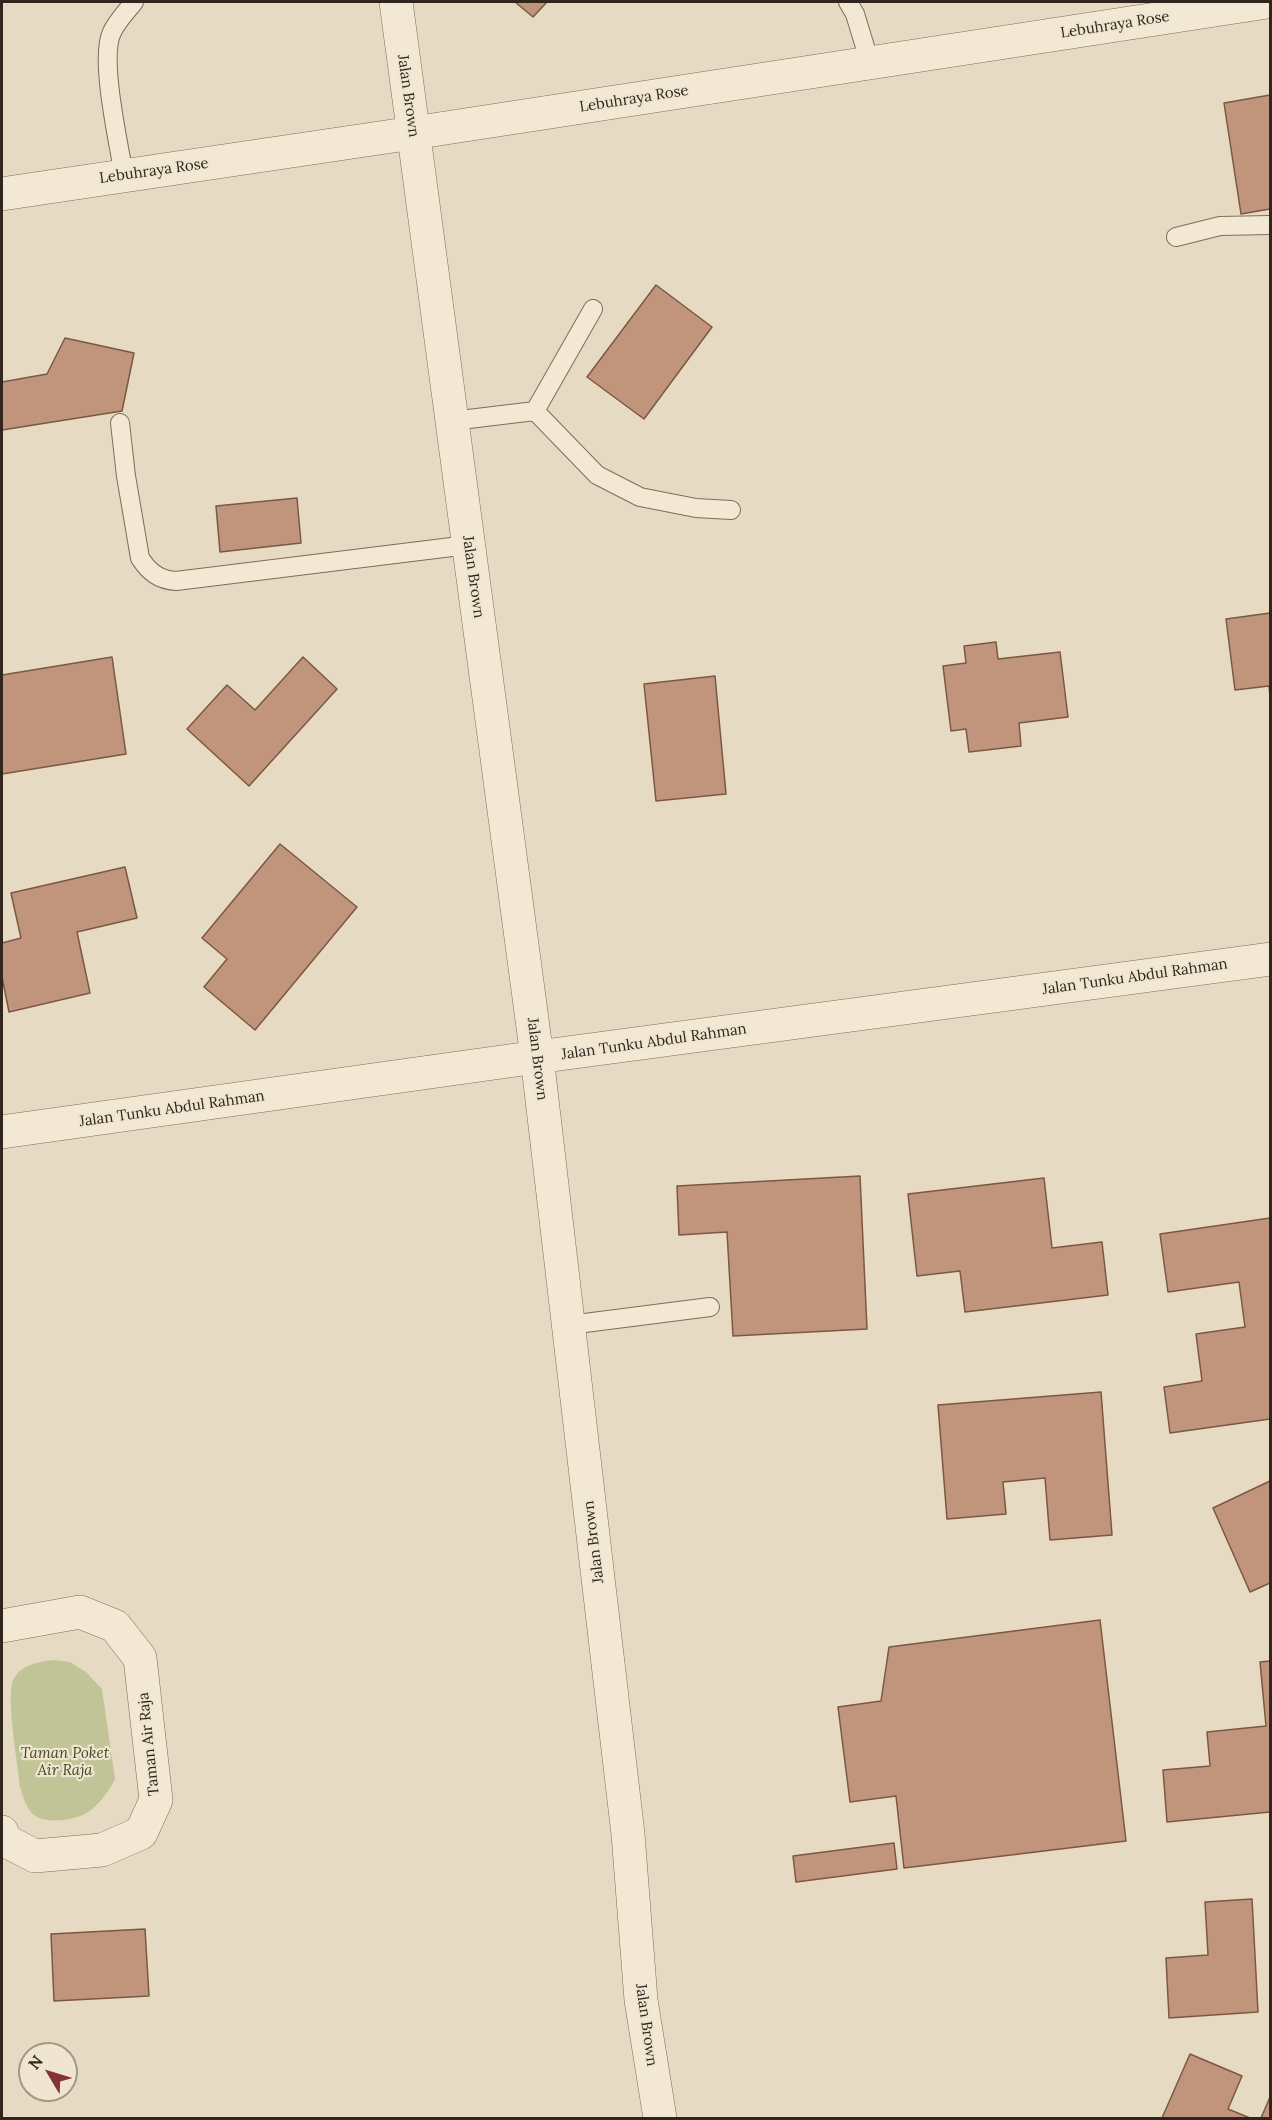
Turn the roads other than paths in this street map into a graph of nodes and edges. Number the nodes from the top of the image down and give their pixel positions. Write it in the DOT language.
graph roads {
  1 [pos="134,2"];
  2 [pos="396,2"];
  3 [pos="848,2"];
  4 [pos="1267,2"];
  5 [pos="870,63"];
  6 [pos="413,133"];
  7 [pos="124,176"];
  8 [pos="2,194"];
  9 [pos="1270,225"];
  10 [pos="1176,237"];
  11 [pos="593,309"];
  12 [pos="535,411"];
  13 [pos="452,421"];
  14 [pos="120,423"];
  15 [pos="731,510"];
  16 [pos="468,545"];
  17 [pos="1270,959"];
  18 [pos="537,1057"];
  19 [pos="2,1132"];
  20 [pos="710,1308"];
  21 [pos="569,1324"];
  22 [pos="2,1626"];
  23 [pos="2,1832"];
  24 [pos="660,2118"];
  1 -- 7 [label="lane"];
  2 -- 6 [label="street, Jalan Brown"];
  3 -- 5 [label="lane"];
  4 -- 5 [label="street, Lebuhraya Rose"];
  5 -- 6 [label="street, Lebuhraya Rose"];
  6 -- 7 [label="street, Lebuhraya Rose"];
  6 -- 13 [label="street, Jalan Brown"];
  7 -- 8 [label="street, Lebuhraya Rose"];
  9 -- 10 [label="lane"];
  11 -- 12 [label="lane"];
  12 -- 13 [label="lane"];
  12 -- 15 [label="lane"];
  13 -- 16 [label="street, Jalan Brown"];
  14 -- 16 [label="lane"];
  16 -- 18 [label="street, Jalan Brown"];
  17 -- 18 [label="street, Jalan Tunku Abdul Rahman"];
  18 -- 19 [label="street, Jalan Tunku Abdul Rahman"];
  18 -- 21 [label="street, Jalan Brown"];
  20 -- 21 [label="lane"];
  21 -- 24 [label="street, Jalan Brown"];
  22 -- 23 [label="street, Taman Air Raja"];
}
